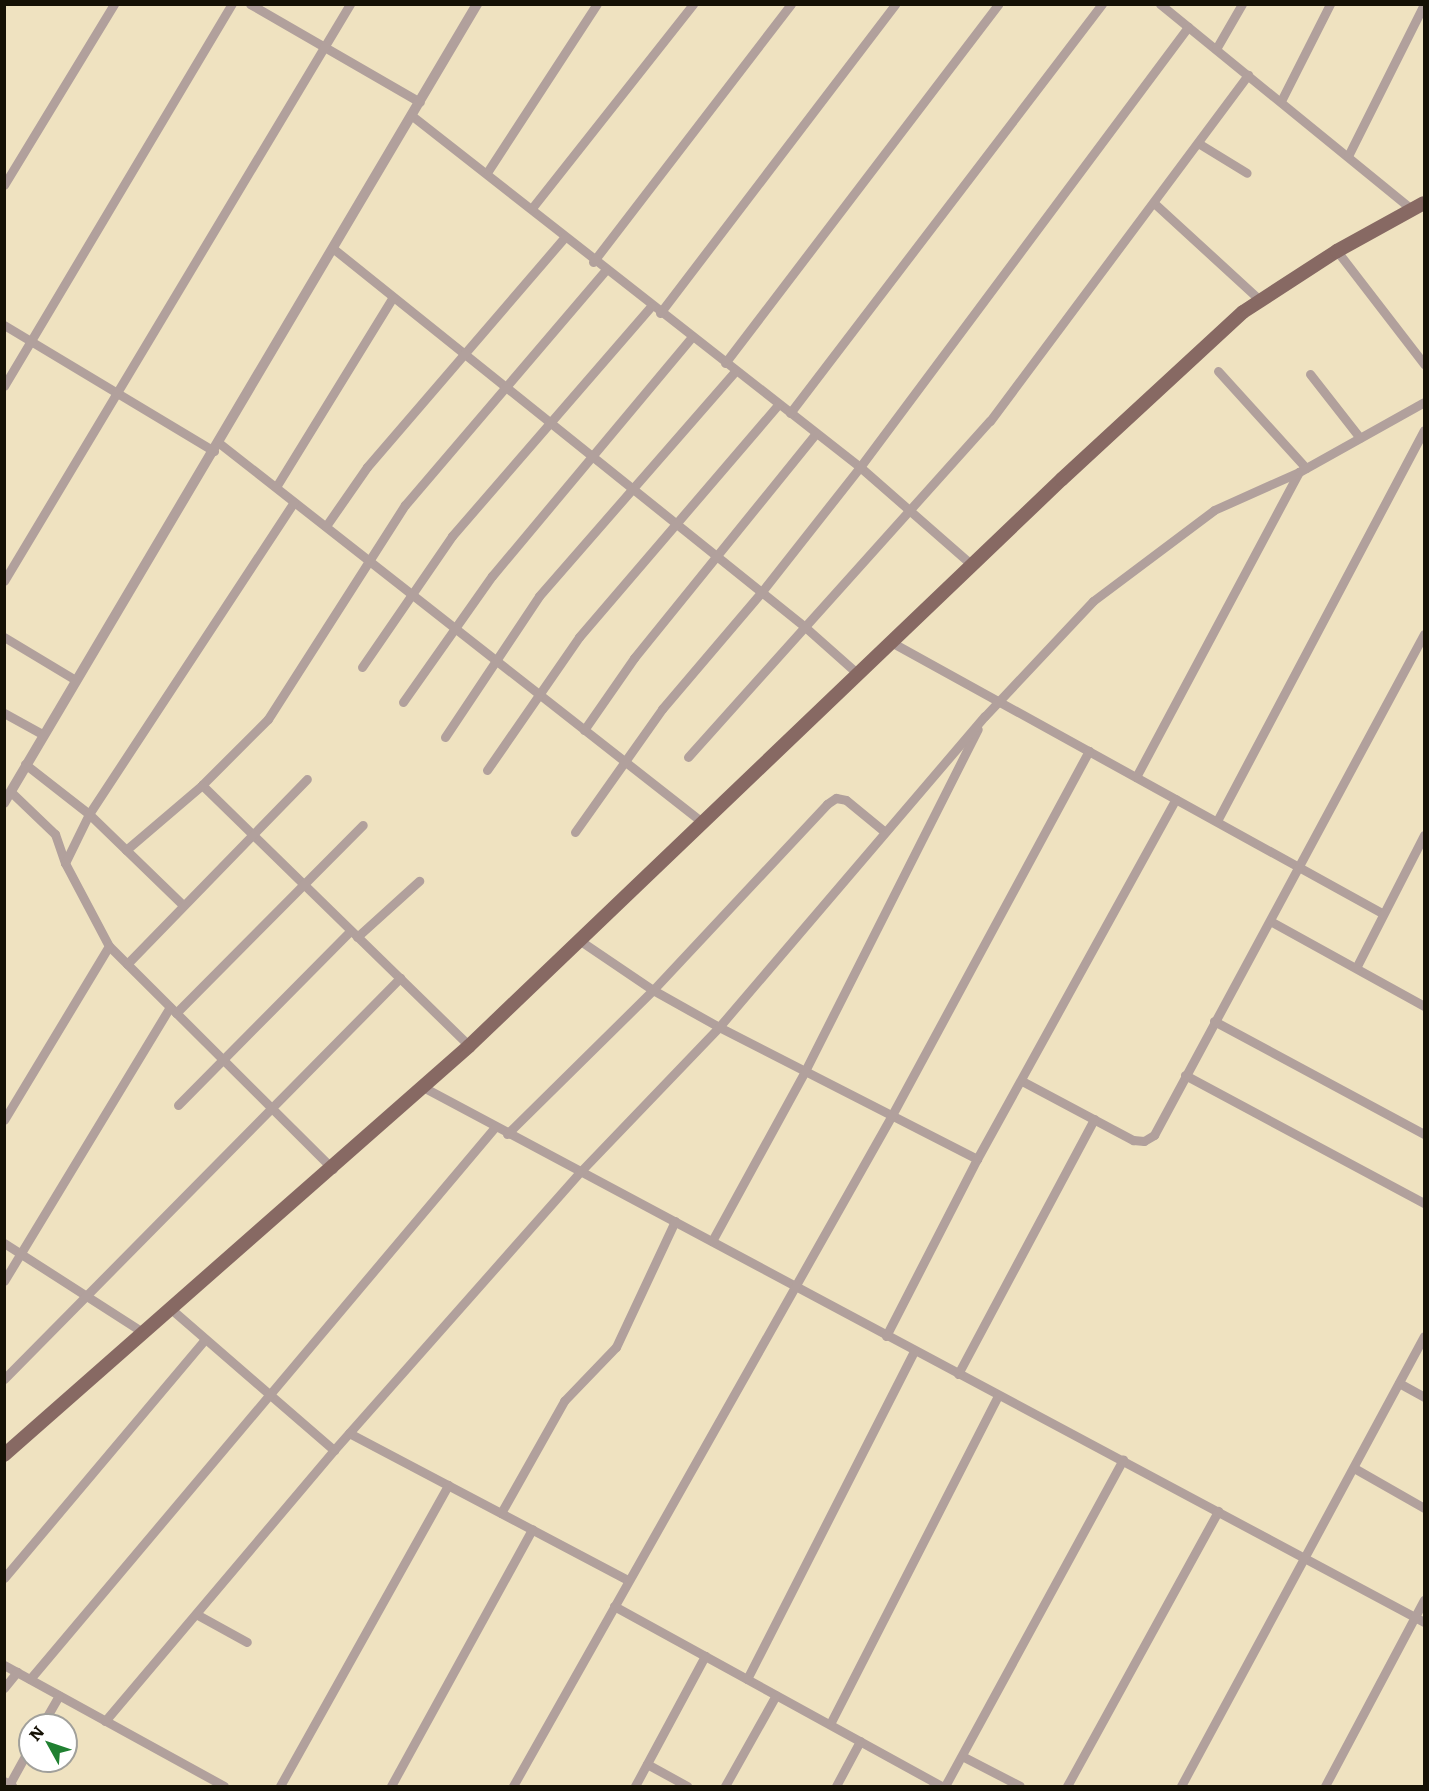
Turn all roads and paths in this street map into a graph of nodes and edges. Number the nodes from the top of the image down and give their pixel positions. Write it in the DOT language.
graph roads {
  1 [pos="114,4"];
  2 [pos="232,4"];
  3 [pos="250,4"];
  4 [pos="350,4"];
  5 [pos="477,4"];
  6 [pos="597,4"];
  7 [pos="693,4"];
  8 [pos="791,4"];
  9 [pos="895,4"];
  10 [pos="998,4"];
  11 [pos="1102,4"];
  12 [pos="1160,4"];
  13 [pos="1242,4"];
  14 [pos="1330,4"];
  15 [pos="1424,4"];
  16 [pos="1188,27"];
  17 [pos="325,46"];
  18 [pos="1216,50"];
  19 [pos="1248,75"];
  20 [pos="420,102"];
  21 [pos="1281,102"];
  22 [pos="411,115"];
  23 [pos="1198,143"];
  24 [pos="1348,156"];
  25 [pos="488,171"];
  26 [pos="1247,173"];
  27 [pos="4,185"];
  28 [pos="1154,203"];
  29 [pos="1419,206"];
  30 [pos="532,208"];
  31 [pos="565,237"];
  32 [pos="335,250"];
  33 [pos="1337,251"];
  34 [pos="593,262"];
  35 [pos="605,271"];
  36 [pos="393,297"];
  37 [pos="1261,301"];
  38 [pos="651,306"];
  39 [pos="660,313"];
  40 [pos="4,325"];
  41 [pos="692,337"];
  42 [pos="32,342"];
  43 [pos="464,354"];
  44 [pos="725,363"];
  45 [pos="1425,364"];
  46 [pos="735,371"];
  47 [pos="1218,371"];
  48 [pos="1310,374"];
  49 [pos="4,386"];
  50 [pos="505,387"];
  51 [pos="118,393"];
  52 [pos="1425,402"];
  53 [pos="779,404"];
  54 [pos="790,413"];
  55 [pos="549,423"];
  56 [pos="1425,430"];
  57 [pos="816,433"];
  58 [pos="1360,438"];
  59 [pos="217,447"];
  60 [pos="591,457"];
  61 [pos="860,467"];
  62 [pos="1303,470"];
  63 [pos="276,487"];
  64 [pos="634,491"];
  65 [pos="294,502"];
  66 [pos="910,513"];
  67 [pos="326,526"];
  68 [pos="677,527"];
  69 [pos="717,559"];
  70 [pos="371,562"];
  71 [pos="972,565"];
  72 [pos="4,581"];
  73 [pos="410,593"];
  74 [pos="760,594"];
  75 [pos="453,626"];
  76 [pos="805,627"];
  77 [pos="1425,634"];
  78 [pos="4,637"];
  79 [pos="891,642"];
  80 [pos="497,661"];
  81 [pos="362,666"];
  82 [pos="858,674"];
  83 [pos="74,679"];
  84 [pos="541,695"];
  85 [pos="998,701"];
  86 [pos="403,702"];
  87 [pos="4,713"];
  88 [pos="985,716"];
  89 [pos="584,730"];
  90 [pos="42,734"];
  91 [pos="446,737"];
  92 [pos="1089,751"];
  93 [pos="688,757"];
  94 [pos="624,761"];
  95 [pos="25,764"];
  96 [pos="487,770"];
  97 [pos="1136,777"];
  98 [pos="307,778"];
  99 [pos="202,785"];
  100 [pos="11,792"];
  101 [pos="1176,799"];
  102 [pos="4,803"];
  103 [pos="89,814"];
  104 [pos="1217,821"];
  105 [pos="702,822"];
  106 [pos="363,825"];
  107 [pos="575,832"];
  108 [pos="885,832"];
  109 [pos="254,835"];
  110 [pos="1425,835"];
  111 [pos="126,850"];
  112 [pos="65,863"];
  113 [pos="1299,867"];
  114 [pos="419,881"];
  115 [pos="303,885"];
  116 [pos="182,904"];
  117 [pos="1382,912"];
  118 [pos="1270,921"];
  119 [pos="354,934"];
  120 [pos="582,942"];
  121 [pos="109,946"];
  122 [pos="127,964"];
  123 [pos="1357,966"];
  124 [pos="399,978"];
  125 [pos="653,990"];
  126 [pos="1425,1006"];
  127 [pos="173,1010"];
  128 [pos="1214,1021"];
  129 [pos="719,1027"];
  130 [pos="469,1046"];
  131 [pos="222,1059"];
  132 [pos="805,1071"];
  133 [pos="1185,1075"];
  134 [pos="1022,1081"];
  135 [pos="423,1087"];
  136 [pos="178,1105"];
  137 [pos="272,1109"];
  138 [pos="892,1115"];
  139 [pos="1094,1119"];
  140 [pos="4,1120"];
  141 [pos="495,1127"];
  142 [pos="507,1134"];
  143 [pos="1425,1134"];
  144 [pos="977,1159"];
  145 [pos="333,1169"];
  146 [pos="580,1172"];
  147 [pos="1425,1203"];
  148 [pos="675,1221"];
  149 [pos="712,1241"];
  150 [pos="4,1244"];
  151 [pos="22,1254"];
  152 [pos="4,1281"];
  153 [pos="795,1285"];
  154 [pos="87,1296"];
  155 [pos="171,1310"];
  156 [pos="144,1333"];
  157 [pos="886,1336"];
  158 [pos="1425,1336"];
  159 [pos="205,1339"];
  160 [pos="914,1351"];
  161 [pos="958,1374"];
  162 [pos="4,1379"];
  163 [pos="1399,1383"];
  164 [pos="270,1395"];
  165 [pos="998,1395"];
  166 [pos="1425,1397"];
  167 [pos="350,1433"];
  168 [pos="334,1450"];
  169 [pos="4,1455"];
  170 [pos="1123,1460"];
  171 [pos="1354,1468"];
  172 [pos="448,1485"];
  173 [pos="1425,1508"];
  174 [pos="1218,1511"];
  175 [pos="501,1513"];
  176 [pos="532,1529"];
  177 [pos="1306,1558"];
  178 [pos="4,1578"];
  179 [pos="628,1580"];
  180 [pos="1425,1600"];
  181 [pos="614,1606"];
  182 [pos="196,1614"];
  183 [pos="1420,1619"];
  184 [pos="247,1642"];
  185 [pos="705,1656"];
  186 [pos="4,1665"];
  187 [pos="16,1672"];
  188 [pos="30,1679"];
  189 [pos="747,1679"];
  190 [pos="4,1688"];
  191 [pos="59,1695"];
  192 [pos="776,1695"];
  193 [pos="49,1713"];
  194 [pos="105,1721"];
  195 [pos="830,1724"];
  196 [pos="860,1741"];
  197 [pos="962,1756"];
  198 [pos="647,1764"];
  199 [pos="18,1768"];
  200 [pos="8,1785"];
  201 [pos="224,1786"];
  202 [pos="280,1786"];
  203 [pos="392,1786"];
  204 [pos="513,1786"];
  205 [pos="635,1786"];
  206 [pos="687,1786"];
  207 [pos="725,1786"];
  208 [pos="836,1786"];
  209 [pos="944,1786"];
  210 [pos="1020,1786"];
  211 [pos="1067,1786"];
  212 [pos="1181,1786"];
  213 [pos="1325,1786"];
  1 -- 27 [label="street"];
  2 -- 42 [label="street"];
  3 -- 17 [label="street"];
  4 -- 17 [label="street"];
  5 -- 20 [label="street"];
  6 -- 25 [label="street"];
  7 -- 30 [label="street"];
  8 -- 34 [label="street"];
  9 -- 39 [label="street"];
  10 -- 44 [label="street"];
  11 -- 54 [label="street"];
  12 -- 16 [label="street"];
  13 -- 18 [label="street"];
  14 -- 21 [label="street"];
  15 -- 24 [label="street"];
  16 -- 18 [label="street"];
  16 -- 61 [label="street"];
  17 -- 20 [label="street"];
  17 -- 51 [label="street"];
  18 -- 19 [label="street"];
  19 -- 21 [label="street"];
  19 -- 23 [label="street"];
  20 -- 22 [label="street"];
  21 -- 24 [label="street"];
  22 -- 25 [label="street"];
  22 -- 32 [label="street"];
  23 -- 26 [label="street"];
  23 -- 28 [label="street"];
  24 -- 29 [label="street"];
  25 -- 30 [label="street"];
  28 -- 37 [label="street"];
  28 -- 66 [label="street"];
  29 -- 33 [label="main road"];
  30 -- 31 [label="street"];
  31 -- 34 [label="street"];
  31 -- 43 [label="street"];
  32 -- 36 [label="street"];
  32 -- 59 [label="street"];
  33 -- 37 [label="main road"];
  33 -- 45 [label="street"];
  34 -- 35 [label="street"];
  35 -- 38 [label="street"];
  35 -- 50 [label="street"];
  36 -- 43 [label="street"];
  36 -- 63 [label="street"];
  37 -- 71 [label="main road"];
  38 -- 39 [label="street"];
  38 -- 55 [label="street"];
  39 -- 41 [label="street"];
  40 -- 42 [label="street"];
  41 -- 44 [label="street"];
  41 -- 60 [label="street"];
  42 -- 49 [label="street"];
  42 -- 51 [label="street"];
  43 -- 50 [label="street"];
  43 -- 67 [label="street"];
  44 -- 46 [label="street"];
  46 -- 53 [label="street"];
  46 -- 64 [label="street"];
  47 -- 62 [label="street"];
  48 -- 58 [label="street"];
  50 -- 55 [label="street"];
  50 -- 70 [label="street"];
  51 -- 59 [label="street"];
  51 -- 72 [label="street"];
  52 -- 58 [label="street"];
  53 -- 54 [label="street"];
  53 -- 68 [label="street"];
  54 -- 57 [label="street"];
  55 -- 60 [label="street"];
  55 -- 73 [label="street"];
  56 -- 104 [label="street"];
  57 -- 61 [label="street"];
  57 -- 69 [label="street"];
  58 -- 62 [label="street"];
  59 -- 63 [label="street"];
  59 -- 83 [label="street"];
  60 -- 64 [label="street"];
  60 -- 75 [label="street"];
  61 -- 66 [label="street"];
  61 -- 74 [label="street"];
  62 -- 85 [label="street"];
  62 -- 97 [label="street"];
  63 -- 65 [label="street"];
  64 -- 68 [label="street"];
  64 -- 80 [label="street"];
  65 -- 67 [label="street"];
  65 -- 103 [label="street"];
  66 -- 71 [label="street"];
  66 -- 76 [label="street"];
  67 -- 70 [label="street"];
  68 -- 69 [label="street"];
  68 -- 84 [label="street"];
  69 -- 74 [label="street"];
  69 -- 89 [label="street"];
  70 -- 73 [label="street"];
  70 -- 99 [label="street"];
  71 -- 79 [label="main road"];
  73 -- 75 [label="street"];
  73 -- 81 [label="street"];
  74 -- 76 [label="street"];
  74 -- 94 [label="street"];
  75 -- 80 [label="street"];
  75 -- 86 [label="street"];
  76 -- 82 [label="street"];
  76 -- 93 [label="street"];
  77 -- 113 [label="street"];
  78 -- 83 [label="street"];
  79 -- 82 [label="main road"];
  79 -- 85 [label="street"];
  80 -- 84 [label="street"];
  80 -- 91 [label="street"];
  82 -- 105 [label="main road"];
  83 -- 90 [label="street"];
  84 -- 89 [label="street"];
  84 -- 96 [label="street"];
  85 -- 88 [label="street"];
  85 -- 92 [label="street"];
  87 -- 90 [label="street"];
  88 -- 108 [label="street"];
  88 -- 132 [label="street"];
  89 -- 94 [label="street"];
  90 -- 95 [label="street"];
  92 -- 97 [label="street"];
  92 -- 138 [label="street"];
  94 -- 105 [label="street"];
  94 -- 107 [label="street"];
  95 -- 100 [label="street"];
  95 -- 103 [label="street"];
  97 -- 101 [label="street"];
  98 -- 109 [label="street"];
  99 -- 109 [label="street"];
  99 -- 111 [label="street"];
  100 -- 102 [label="street"];
  100 -- 112 [label="street"];
  101 -- 104 [label="street"];
  101 -- 134 [label="street"];
  103 -- 111 [label="street"];
  103 -- 112 [label="street"];
  104 -- 113 [label="street"];
  105 -- 120 [label="main road"];
  106 -- 115 [label="street"];
  108 -- 125 [label="street"];
  108 -- 129 [label="street"];
  109 -- 115 [label="street"];
  109 -- 116 [label="street"];
  110 -- 117 [label="street"];
  111 -- 116 [label="street"];
  112 -- 121 [label="street"];
  113 -- 117 [label="street"];
  113 -- 118 [label="street"];
  114 -- 119 [label="street"];
  115 -- 119 [label="street"];
  115 -- 127 [label="street"];
  116 -- 122 [label="street"];
  117 -- 123 [label="street"];
  118 -- 123 [label="street"];
  118 -- 128 [label="street"];
  119 -- 124 [label="street"];
  119 -- 131 [label="street"];
  120 -- 125 [label="street"];
  120 -- 130 [label="main road"];
  121 -- 122 [label="street"];
  121 -- 140 [label="street"];
  122 -- 127 [label="street"];
  123 -- 126 [label="street"];
  124 -- 130 [label="street"];
  124 -- 137 [label="street"];
  125 -- 129 [label="street"];
  125 -- 142 [label="street"];
  127 -- 131 [label="street"];
  127 -- 151 [label="street"];
  128 -- 133 [label="street"];
  128 -- 143 [label="street"];
  129 -- 132 [label="street"];
  129 -- 146 [label="street"];
  130 -- 135 [label="main road"];
  131 -- 136 [label="street"];
  131 -- 137 [label="street"];
  132 -- 138 [label="street"];
  132 -- 149 [label="street"];
  133 -- 139 [label="street"];
  133 -- 147 [label="street"];
  134 -- 139 [label="street"];
  134 -- 144 [label="street"];
  135 -- 141 [label="street"];
  135 -- 145 [label="main road"];
  137 -- 145 [label="street"];
  137 -- 154 [label="street"];
  138 -- 144 [label="street"];
  138 -- 153 [label="street"];
  139 -- 161 [label="street"];
  141 -- 142 [label="street"];
  141 -- 164 [label="street"];
  142 -- 146 [label="street"];
  144 -- 157 [label="street"];
  145 -- 155 [label="main road"];
  146 -- 148 [label="street"];
  146 -- 167 [label="street"];
  148 -- 149 [label="street"];
  148 -- 175 [label="street"];
  149 -- 153 [label="street"];
  150 -- 151 [label="street"];
  151 -- 152 [label="street"];
  151 -- 154 [label="street"];
  153 -- 157 [label="street"];
  153 -- 179 [label="street"];
  154 -- 156 [label="street"];
  154 -- 162 [label="street"];
  155 -- 156 [label="main road"];
  155 -- 159 [label="street"];
  156 -- 169 [label="main road"];
  157 -- 160 [label="street"];
  158 -- 163 [label="street"];
  159 -- 164 [label="street"];
  159 -- 178 [label="street"];
  160 -- 161 [label="street"];
  160 -- 189 [label="street"];
  161 -- 165 [label="street"];
  163 -- 166 [label="street"];
  163 -- 171 [label="street"];
  164 -- 168 [label="street"];
  164 -- 188 [label="street"];
  165 -- 170 [label="street"];
  165 -- 195 [label="street"];
  167 -- 168 [label="street"];
  167 -- 172 [label="street"];
  168 -- 182 [label="street"];
  170 -- 174 [label="street"];
  170 -- 197 [label="street"];
  171 -- 173 [label="street"];
  171 -- 177 [label="street"];
  172 -- 175 [label="street"];
  172 -- 202 [label="street"];
  174 -- 177 [label="street"];
  174 -- 211 [label="street"];
  175 -- 176 [label="street"];
  176 -- 179 [label="street"];
  176 -- 203 [label="street"];
  177 -- 183 [label="street"];
  177 -- 212 [label="street"];
  179 -- 181 [label="street"];
  180 -- 183 [label="street"];
  181 -- 185 [label="street"];
  181 -- 204 [label="street"];
  182 -- 184 [label="street"];
  182 -- 194 [label="street"];
  183 -- 213 [label="street"];
  185 -- 189 [label="street"];
  185 -- 198 [label="street"];
  186 -- 187 [label="street"];
  187 -- 188 [label="street"];
  187 -- 190 [label="street"];
  188 -- 191 [label="street"];
  189 -- 192 [label="street"];
  191 -- 193 [label="street"];
  191 -- 194 [label="street"];
  192 -- 195 [label="street"];
  192 -- 207 [label="street"];
  194 -- 201 [label="street"];
  195 -- 196 [label="street"];
  196 -- 208 [label="street"];
  196 -- 209 [label="street"];
  197 -- 209 [label="street"];
  197 -- 210 [label="street"];
  198 -- 205 [label="street"];
  198 -- 206 [label="street"];
  199 -- 200 [label="street"];
}
